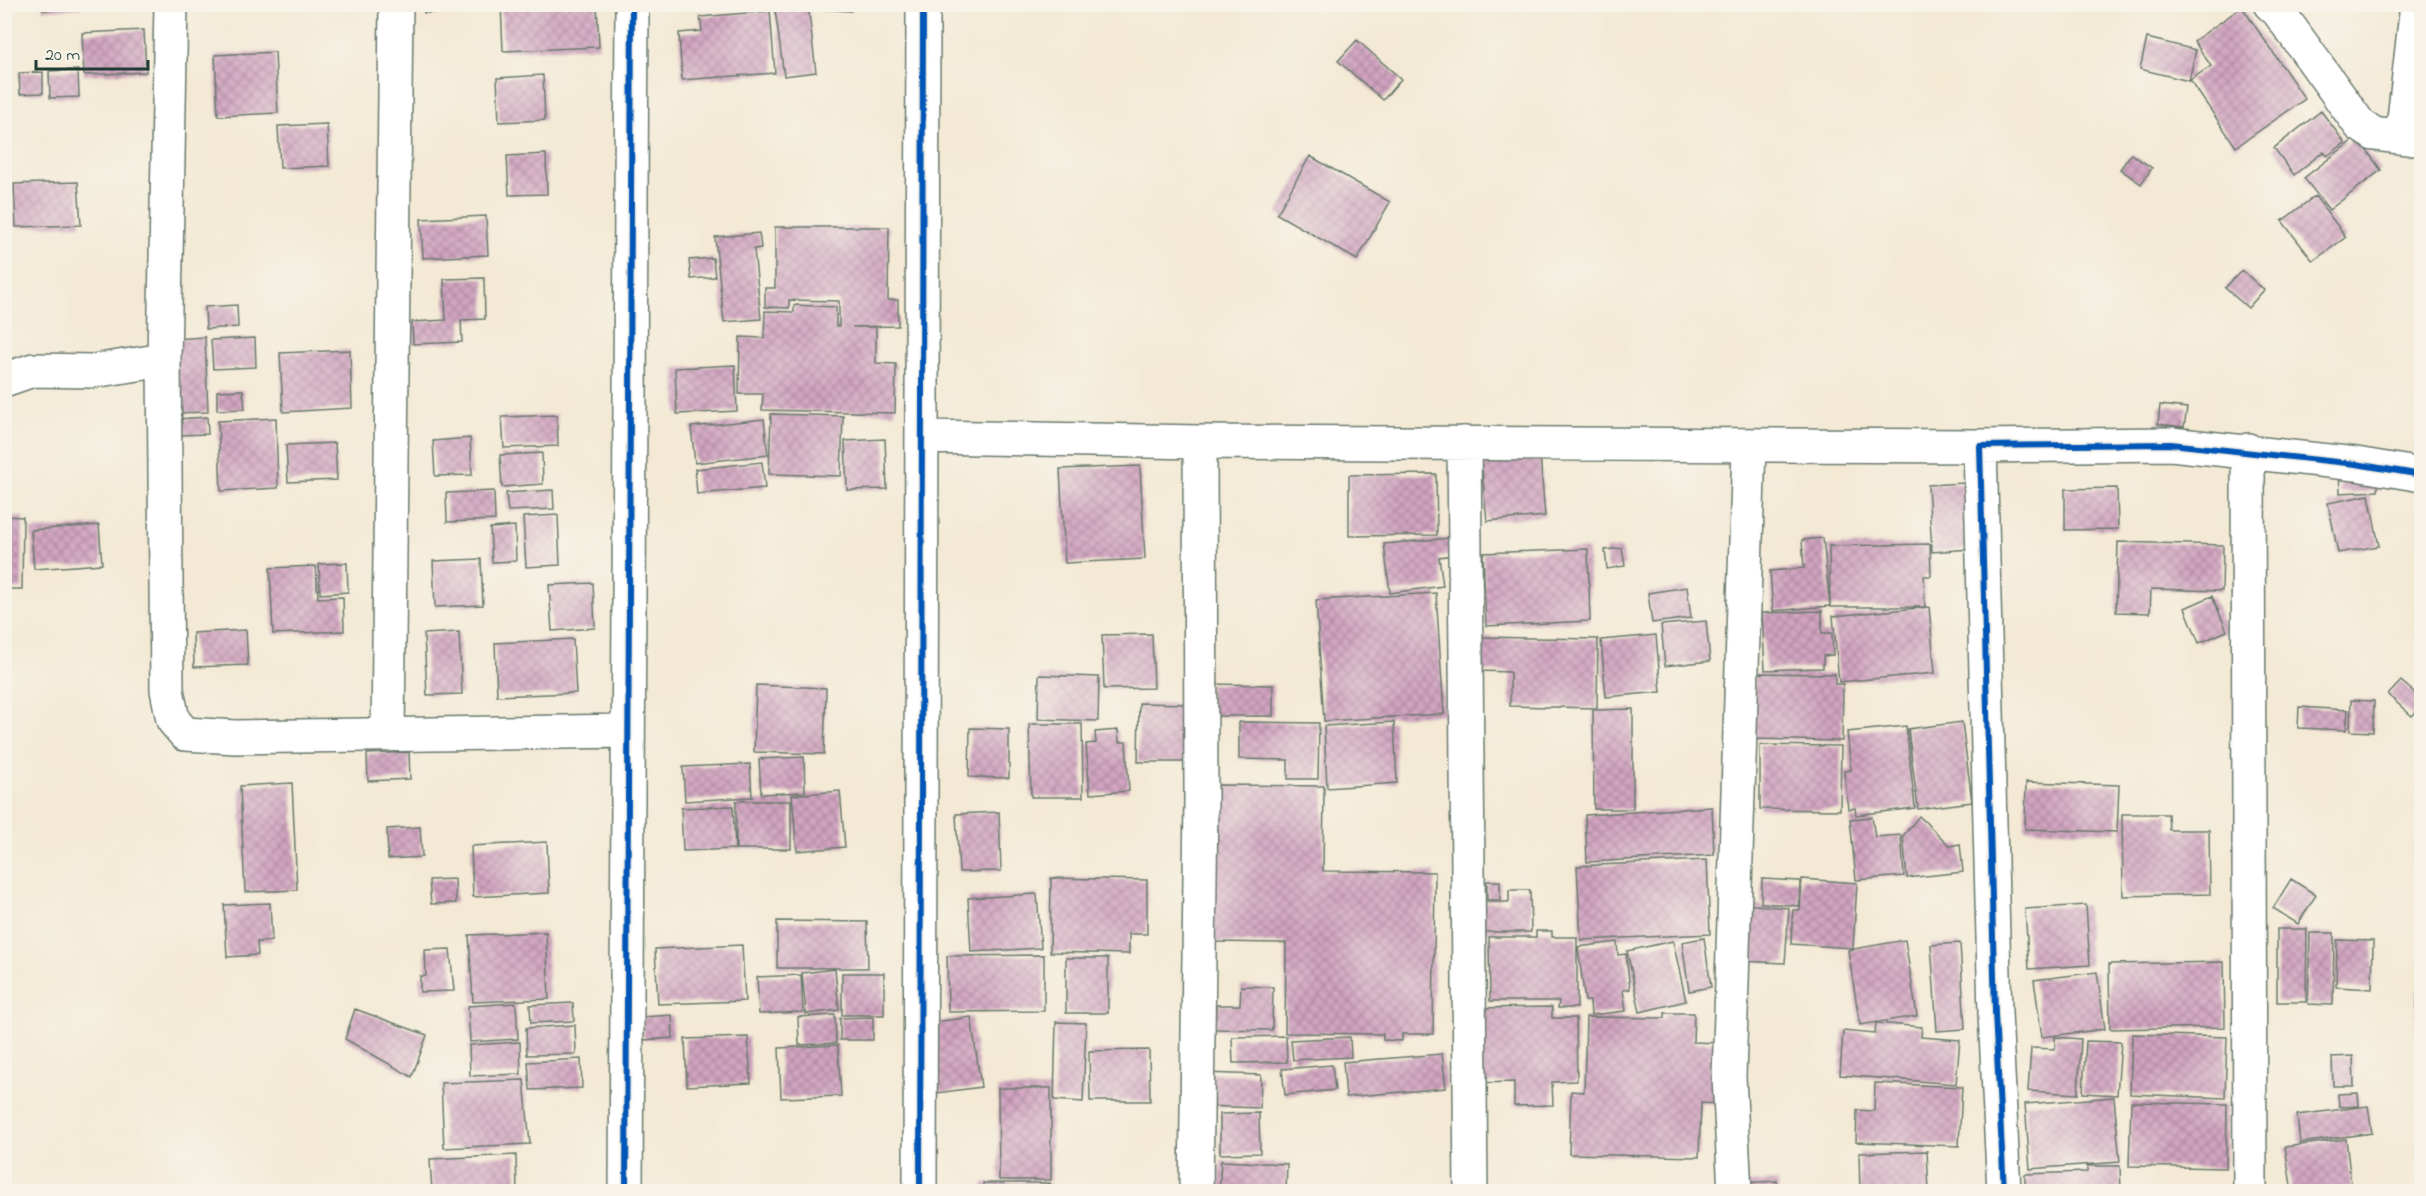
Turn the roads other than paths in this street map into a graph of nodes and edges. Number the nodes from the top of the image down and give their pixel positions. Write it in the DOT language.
graph roads {
  1 [pos="171,4"];
  2 [pos="396,4"];
  3 [pos="632,4"];
  4 [pos="923,4"];
  5 [pos="2417,4"];
  6 [pos="2276,7"];
  7 [pos="2412,139"];
  8 [pos="164,360"];
  9 [pos="4,380"];
  10 [pos="924,436"];
  11 [pos="1200,442"];
  12 [pos="1464,443"];
  13 [pos="1749,446"];
  14 [pos="1980,446"];
  15 [pos="2248,450"];
  16 [pos="2421,475"];
  17 [pos="627,731"];
  18 [pos="388,735"];
  19 [pos="626,1191"];
  20 [pos="920,1191"];
  21 [pos="1196,1191"];
  22 [pos="1471,1191"];
  23 [pos="1734,1191"];
  24 [pos="2004,1191"];
  25 [pos="2250,1191"];
  1 -- 8 [label="street"];
  2 -- 18 [label="street"];
  3 -- 17 [label="street"];
  4 -- 10 [label="street"];
  5 -- 7 [label="street"];
  6 -- 7 [label="street"];
  8 -- 9 [label="street"];
  8 -- 18 [label="street"];
  10 -- 11 [label="street"];
  10 -- 20 [label="street"];
  11 -- 12 [label="street"];
  11 -- 21 [label="street"];
  12 -- 13 [label="street"];
  12 -- 22 [label="street"];
  13 -- 14 [label="street"];
  13 -- 23 [label="street"];
  14 -- 15 [label="street"];
  14 -- 24 [label="street"];
  15 -- 16 [label="street"];
  15 -- 25 [label="street"];
  17 -- 18 [label="street"];
  17 -- 19 [label="street"];
}
